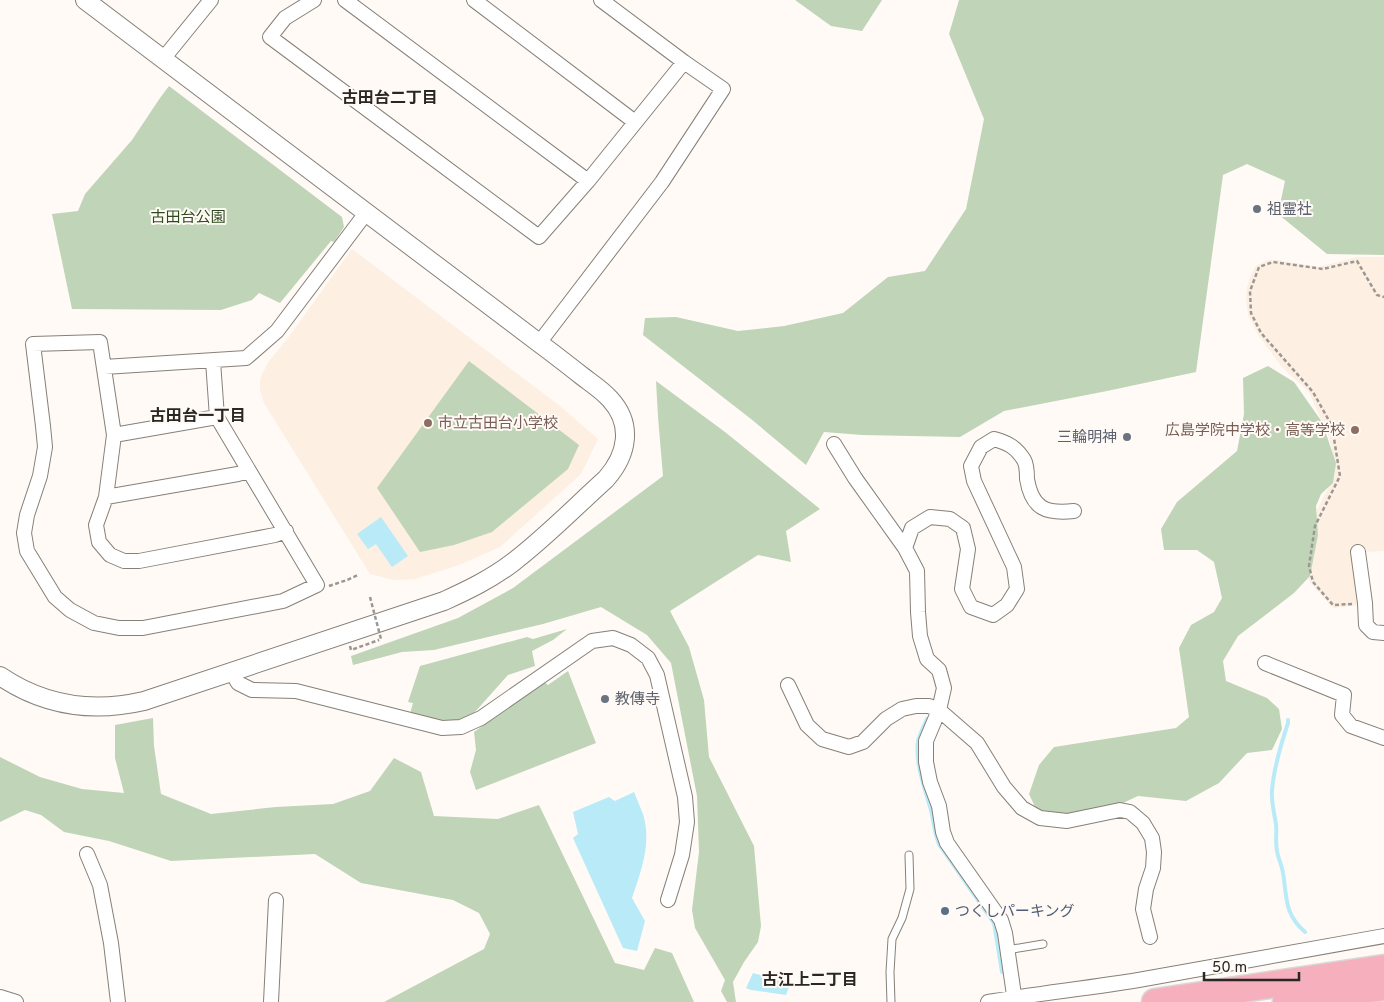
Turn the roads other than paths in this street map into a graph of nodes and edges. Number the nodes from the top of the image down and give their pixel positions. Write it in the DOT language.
graph roads {
  1 [pos="85,0"];
  2 [pos="211,0"];
  3 [pos="314,0"];
  4 [pos="345,0"];
  5 [pos="474,0"];
  6 [pos="601,0"];
  7 [pos="163,59"];
  8 [pos="684,62"];
  9 [pos="635,122"];
  10 [pos="588,181"];
  11 [pos="366,213"];
  12 [pos="539,343"];
  13 [pos="213,360"];
  14 [pos="104,367"];
  15 [pos="217,417"];
  16 [pos="114,435"];
  17 [pos="834,444"];
  18 [pos="249,471"];
  19 [pos="106,498"];
  20 [pos="1074,511"];
  21 [pos="286,530"];
  22 [pos="905,548"];
  23 [pos="1358,552"];
  24 [pos="1384,633"];
  25 [pos="1265,663"];
  26 [pos="231,671"];
  27 [pos="0,676"];
  28 [pos="788,685"];
  29 [pos="939,710"];
  30 [pos="1384,738"];
  31 [pos="87,854"];
  32 [pos="909,855"];
  33 [pos="276,900"];
  34 [pos="668,900"];
  35 [pos="1384,936"];
  36 [pos="1150,937"];
  37 [pos="1043,944"];
  38 [pos="1007,950"];
  39 [pos="1384,968"];
  40 [pos="1384,987"];
  41 [pos="0,997"];
  42 [pos="1014,1000"];
  43 [pos="16,1002"];
  44 [pos="118,1002"];
  45 [pos="270,1002"];
  46 [pos="891,1002"];
  47 [pos="988,1002"];
  48 [pos="1155,1002"];
  49 [pos="1279,1002"];
  1 -- 7 [label="street"];
  2 -- 7 [label="street"];
  3 -- 10 [label="street"];
  4 -- 10 [label="street"];
  5 -- 9 [label="street"];
  6 -- 8 [label="street"];
  7 -- 11 [label="street"];
  8 -- 9 [label="street"];
  8 -- 12 [label="street"];
  9 -- 10 [label="street"];
  11 -- 12 [label="street"];
  11 -- 13 [label="street"];
  12 -- 26 [label="street"];
  13 -- 14 [label="street"];
  13 -- 15 [label="street"];
  14 -- 16 [label="street"];
  14 -- 21 [label="street"];
  15 -- 16 [label="street"];
  15 -- 18 [label="street"];
  16 -- 19 [label="street"];
  17 -- 22 [label="street"];
  18 -- 19 [label="street"];
  18 -- 21 [label="street"];
  19 -- 21 [label="street"];
  20 -- 22 [label="street"];
  22 -- 29 [label="street"];
  23 -- 24 [label="street"];
  25 -- 30 [label="street"];
  26 -- 27 [label="street"];
  26 -- 34 [label="street"];
  28 -- 29 [label="street"];
  29 -- 36 [label="street"];
  29 -- 38 [label="street"];
  31 -- 44 [label="street"];
  32 -- 46 [label="lane"];
  33 -- 45 [label="street"];
  35 -- 42 [label="street"];
  37 -- 38 [label="lane"];
  38 -- 42 [label="street"];
  39 -- 48 [label="highway"];
  40 -- 49 [label="highway"];
  41 -- 43 [label="street"];
  42 -- 47 [label="street"];
}
